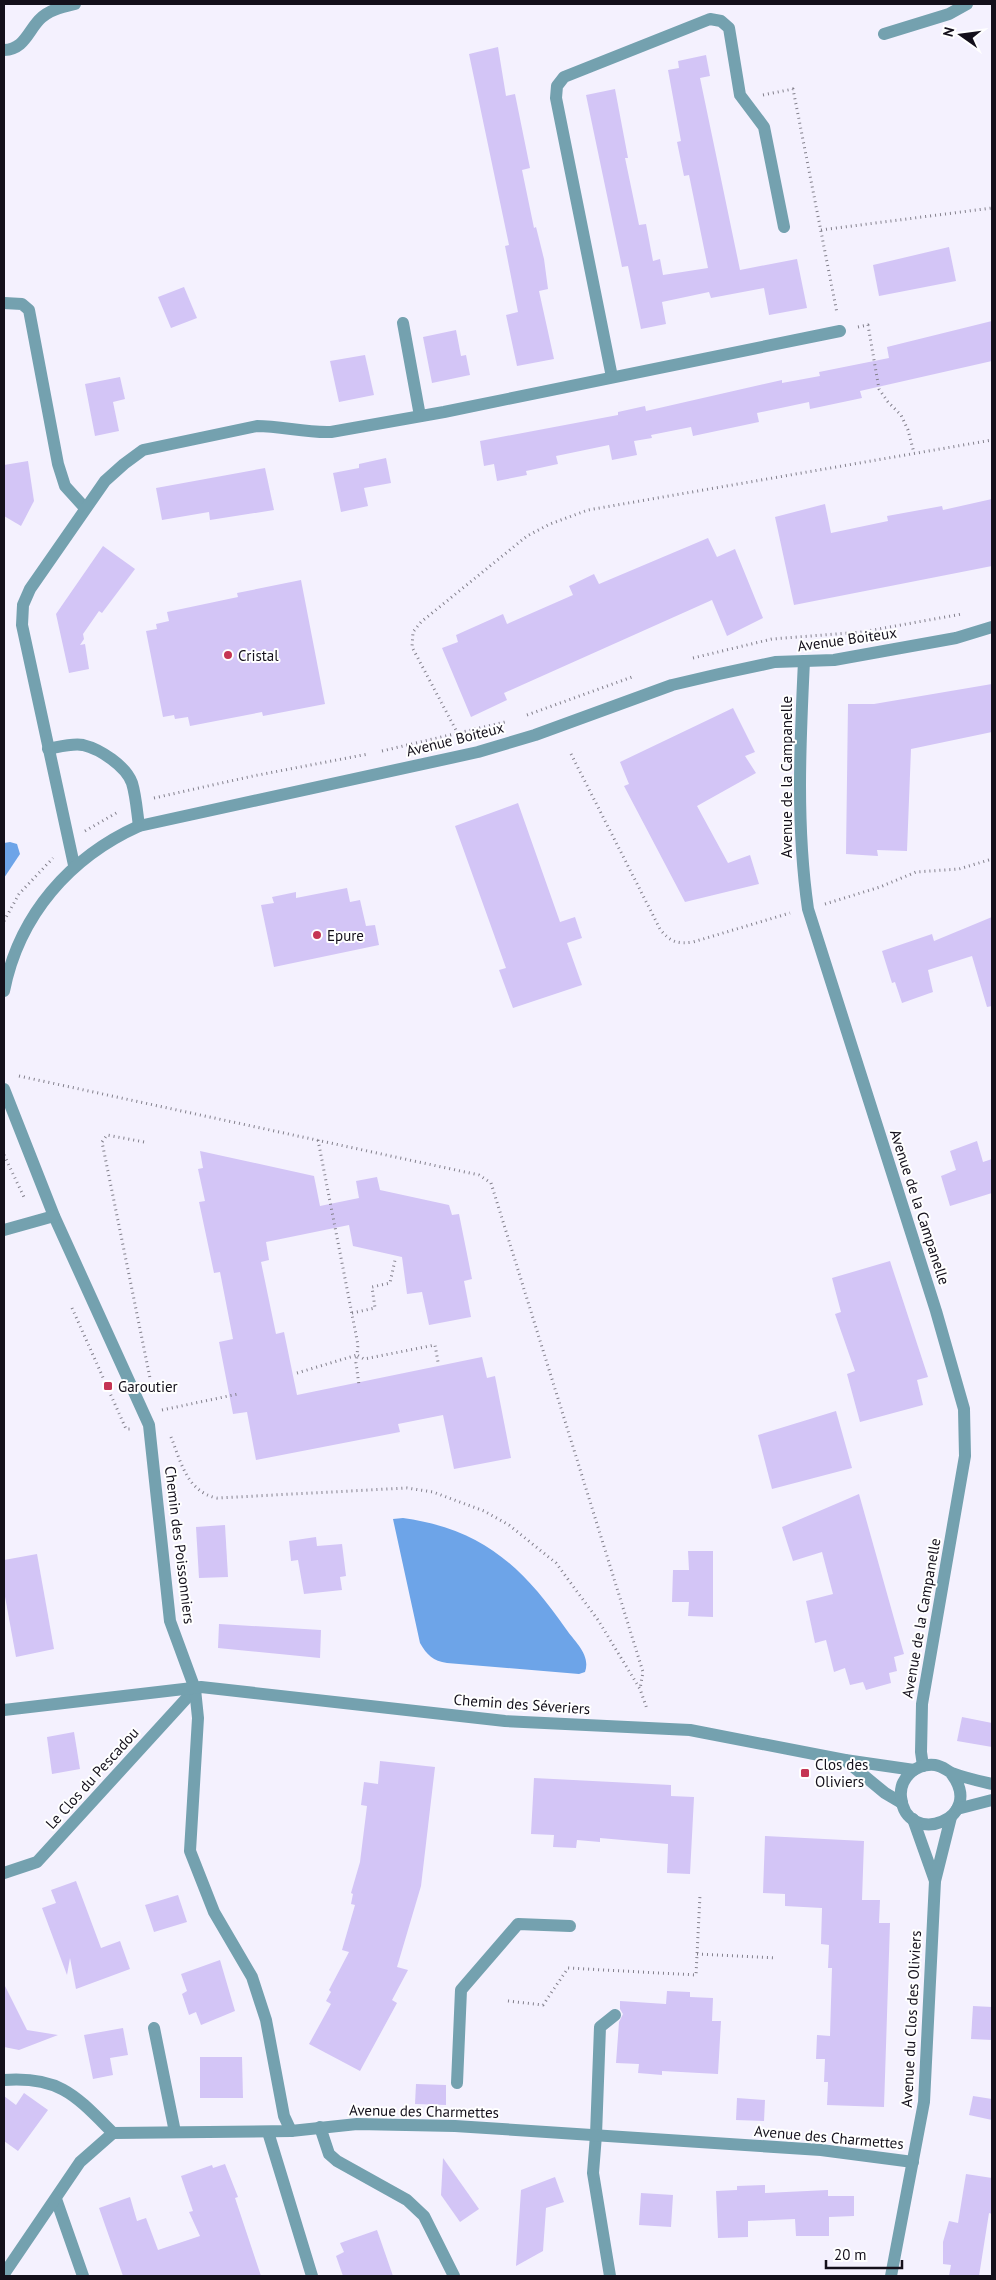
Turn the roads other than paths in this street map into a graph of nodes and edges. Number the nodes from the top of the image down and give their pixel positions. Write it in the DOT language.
graph roads {
  1 [pos="75,4"];
  2 [pos="967,4"];
  3 [pos="884,34"];
  4 [pos="4,50"];
  5 [pos="784,226"];
  6 [pos="4,303"];
  7 [pos="403,323"];
  8 [pos="840,330"];
  9 [pos="612,377"];
  10 [pos="420,416"];
  11 [pos="85,508"];
  12 [pos="992,627"];
  13 [pos="804,661"];
  14 [pos="48,749"];
  15 [pos="139,826"];
  16 [pos="74,865"];
  17 [pos="4,991"];
  18 [pos="4,1089"];
  19 [pos="54,1216"];
  20 [pos="4,1230"];
  21 [pos="195,1689"];
  22 [pos="4,1710"];
  23 [pos="845,1760"];
  24 [pos="919,1768"];
  25 [pos="950,1772"];
  26 [pos="992,1784"];
  27 [pos="992,1800"];
  28 [pos="902,1803"];
  29 [pos="954,1813"];
  30 [pos="913,1819"];
  31 [pos="4,1873"];
  32 [pos="935,1881"];
  33 [pos="570,1926"];
  34 [pos="615,2015"];
  35 [pos="154,2028"];
  36 [pos="4,2080"];
  37 [pos="457,2083"];
  38 [pos="320,2127"];
  39 [pos="291,2131"];
  40 [pos="175,2132"];
  41 [pos="268,2132"];
  42 [pos="113,2133"];
  43 [pos="596,2135"];
  44 [pos="913,2162"];
  45 [pos="56,2199"];
  46 [pos="4,2274"];
  47 [pos="83,2276"];
  48 [pos="312,2276"];
  49 [pos="454,2276"];
  50 [pos="610,2276"];
  51 [pos="891,2276"];
  1 -- 4 [label="street"];
  2 -- 3 [label="street"];
  5 -- 9 [label="street"];
  6 -- 11 [label="street"];
  7 -- 10 [label="street"];
  8 -- 9 [label="street"];
  9 -- 10 [label="street"];
  10 -- 11 [label="street"];
  11 -- 14 [label="street"];
  12 -- 13 [label="street, Avenue Boiteux"];
  13 -- 15 [label="street, Avenue Boiteux"];
  13 -- 24 [label="street, Avenue de la Campanelle"];
  14 -- 15 [label="street"];
  14 -- 16 [label="street"];
  15 -- 16 [label="street, Avenue Boiteux"];
  16 -- 17 [label="street, Avenue Boiteux"];
  18 -- 19 [label="street, Chemin des Poissonniers"];
  19 -- 20 [label="street"];
  19 -- 21 [label="street, Chemin des Poissonniers"];
  21 -- 22 [label="street, Chemin des Séveriers"];
  21 -- 23 [label="street, Chemin des Séveriers"];
  21 -- 31 [label="street, Le Clos du Pescadou"];
  21 -- 39 [label="street, Chemin des Poissonniers"];
  23 -- 24 [label="street, Chemin des Séveriers"];
  23 -- 28 [label="street, Chemin des Séveriers"];
  24 -- 25 [label="street, Chemin des Séveriers"];
  24 -- 28 [label="street"];
  25 -- 26 [label="street, Chemin des Séveriers"];
  25 -- 29 [label="street"];
  27 -- 29 [label="street"];
  28 -- 30 [label="street, Chemin des Séveriers"];
  29 -- 30 [label="street"];
  29 -- 32 [label="street, Avenue du Clos des Oliviers"];
  30 -- 32 [label="street, Avenue du Clos des Oliviers"];
  32 -- 44 [label="street, Avenue du Clos des Oliviers"];
  33 -- 37 [label="street"];
  34 -- 43 [label="street"];
  35 -- 40 [label="street"];
  36 -- 42 [label="street"];
  38 -- 39 [label="street, Avenue des Charmettes"];
  38 -- 43 [label="street, Avenue des Charmettes"];
  38 -- 49 [label="street"];
  39 -- 41 [label="street, Avenue des Charmettes"];
  40 -- 41 [label="street, Avenue des Charmettes"];
  40 -- 42 [label="street, Avenue des Charmettes"];
  41 -- 48 [label="street"];
  42 -- 45 [label="street"];
  43 -- 44 [label="street, Avenue des Charmettes"];
  43 -- 50 [label="street"];
  44 -- 51 [label="street, Avenue du Clos des Oliviers"];
  45 -- 46 [label="street"];
  45 -- 47 [label="street"];
}
